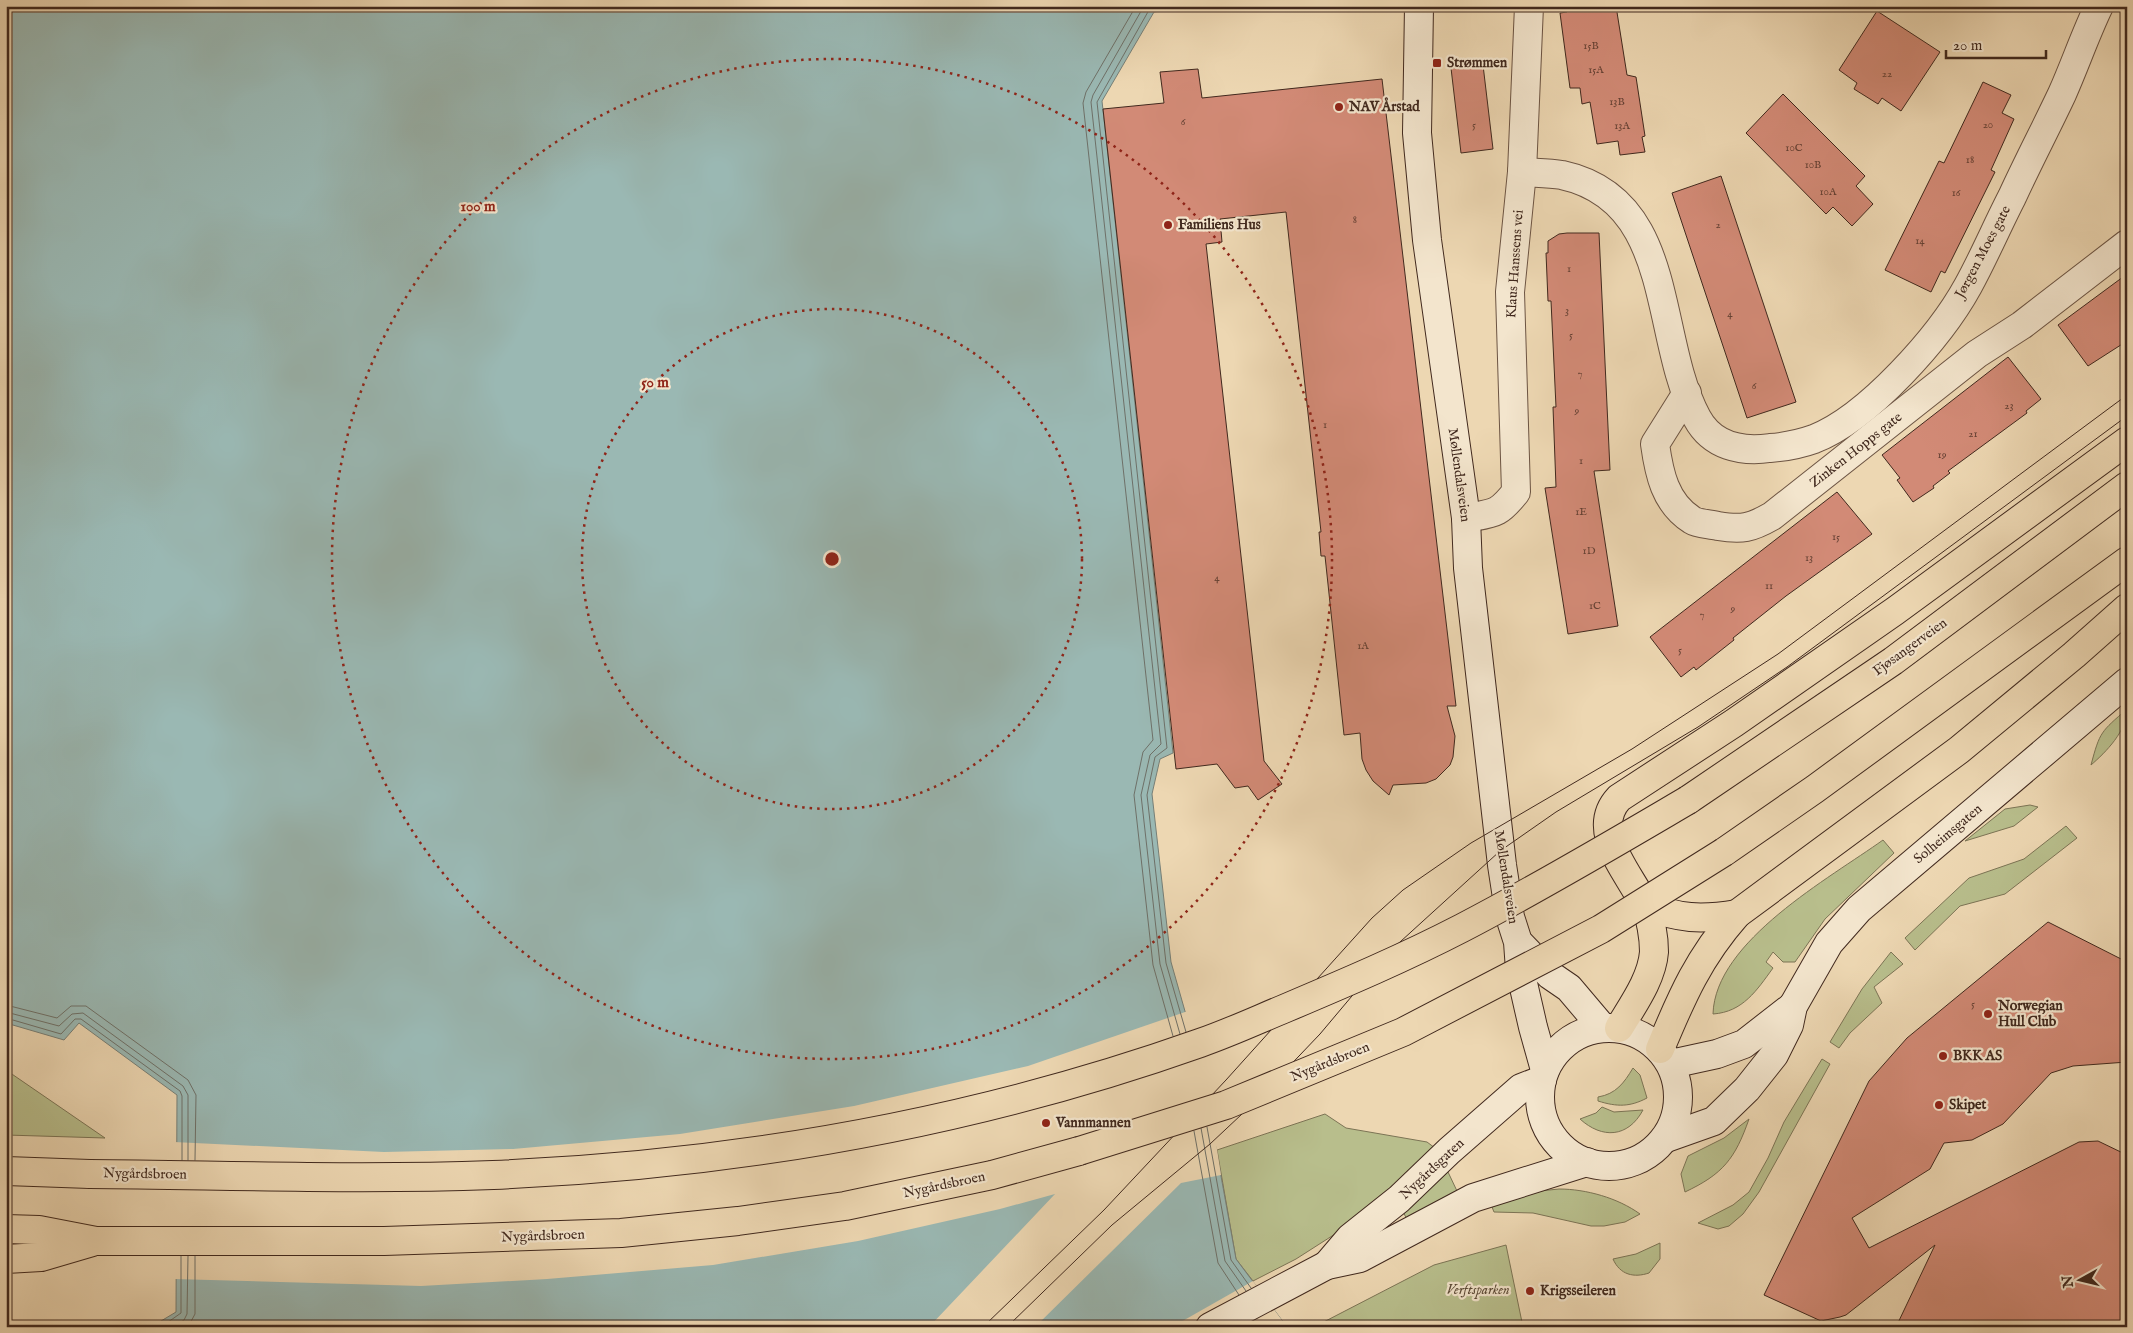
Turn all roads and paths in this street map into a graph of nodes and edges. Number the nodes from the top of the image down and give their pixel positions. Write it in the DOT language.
graph roads {
  1 [pos="1419,6"];
  2 [pos="1529,6"];
  3 [pos="2099,6"];
  4 [pos="1522,172"];
  5 [pos="2127,244"];
  6 [pos="1687,393"];
  7 [pos="2127,441"];
  8 [pos="2127,486"];
  9 [pos="1466,518"];
  10 [pos="2127,562"];
  11 [pos="2127,608"];
  12 [pos="2127,682"];
  13 [pos="1688,800"];
  14 [pos="1645,905"];
  15 [pos="1737,914"];
  16 [pos="1518,942"];
  17 [pos="1793,1006"];
  18 [pos="1610,1028"];
  19 [pos="1665,1056"];
  20 [pos="1544,1075"];
  21 [pos="1666,1138"];
  22 [pos="1587,1162"];
  23 [pos="6,1170"];
  24 [pos="6,1229"];
  25 [pos="96,1241"];
  26 [pos="6,1259"];
  27 [pos="1327,1265"];
  28 [pos="1210,1327"];
  1 -- 9 [label="street, Møllendalsveien"];
  2 -- 4 [label="street, Klaus Hanssens vei"];
  3 -- 6 [label="street, Jørgen Moes gate"];
  4 -- 6 [label="street, Jørgen Moes gate"];
  4 -- 9 [label="street, Klaus Hanssens vei"];
  5 -- 6 [label="street, Zinken Hopps gate"];
  7 -- 14 [label="highway"];
  8 -- 13 [label="highway, Fjøsangerveien"];
  9 -- 16 [label="street, Møllendalsveien"];
  10 -- 25 [label="highway, Nygårdsbroen, bridge"];
  11 -- 15 [label="highway"];
  12 -- 17 [label="street, Solheimsgaten"];
  13 -- 23 [label="highway, Nygårdsbroen, bridge"];
  14 -- 15 [label="highway"];
  14 -- 18 [label="highway"];
  15 -- 19 [label="highway"];
  16 -- 18 [label="street, Møllendalsveien"];
  16 -- 20 [label="street, Møllendalsveien"];
  17 -- 19 [label="street, Solheimsgaten"];
  17 -- 21 [label="street, Solheimsgaten"];
  18 -- 19 [label="street"];
  18 -- 20 [label="street"];
  19 -- 21 [label="street"];
  20 -- 22 [label="street"];
  20 -- 27 [label="street, Nygårdsgaten"];
  21 -- 22 [label="street"];
  22 -- 27 [label="street, Nygårdsgaten"];
  24 -- 25 [label="highway"];
  25 -- 26 [label="highway"];
  27 -- 28 [label="street, Nygårdsgaten"];
}
